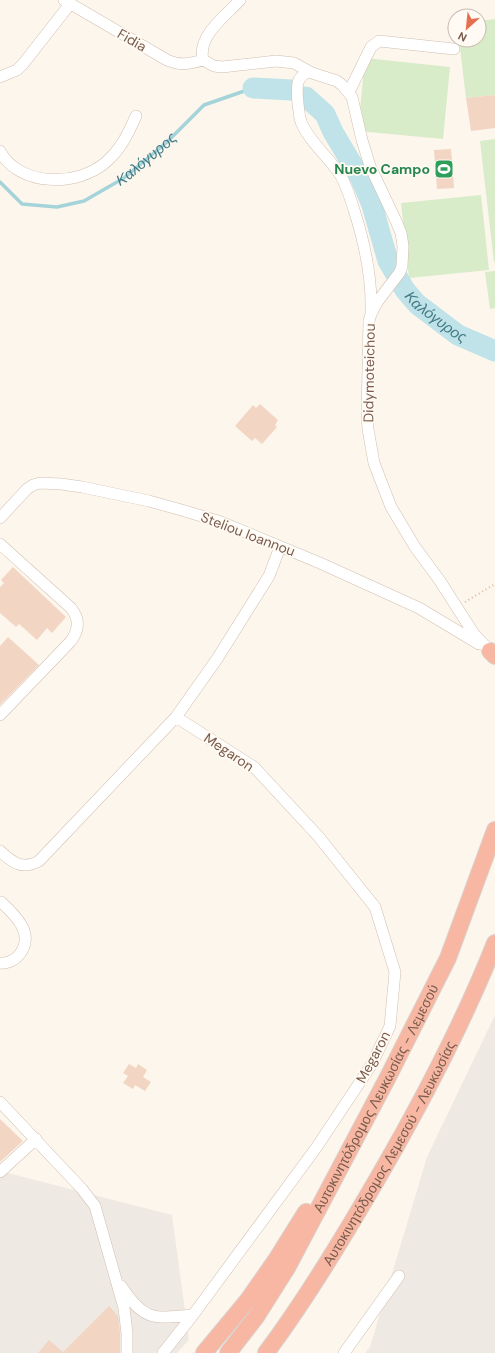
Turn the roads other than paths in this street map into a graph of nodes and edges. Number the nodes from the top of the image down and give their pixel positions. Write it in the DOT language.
graph roads {
  1 [pos="240,0"];
  2 [pos="67,2"];
  3 [pos="454,49"];
  4 [pos="203,60"];
  5 [pos="307,71"];
  6 [pos="0,77"];
  7 [pos="349,92"];
  8 [pos="136,116"];
  9 [pos="0,150"];
  10 [pos="371,314"];
  11 [pos="0,518"];
  12 [pos="1,546"];
  13 [pos="280,547"];
  14 [pos="493,653"];
  15 [pos="0,715"];
  16 [pos="176,717"];
  17 [pos="495,830"];
  18 [pos="0,851"];
  19 [pos="0,902"];
  20 [pos="495,943"];
  21 [pos="0,964"];
  22 [pos="0,1102"];
  23 [pos="365,1122"];
  24 [pos="36,1139"];
  25 [pos="0,1172"];
  26 [pos="399,1276"];
  27 [pos="116,1279"];
  28 [pos="193,1315"];
  29 [pos="127,1353"];
  30 [pos="163,1353"];
  31 [pos="204,1353"];
  32 [pos="228,1353"];
  33 [pos="266,1353"];
  34 [pos="344,1353"];
  1 -- 4 [label="street"];
  2 -- 4 [label="street, Fidia"];
  2 -- 6 [label="street"];
  3 -- 7 [label="street"];
  4 -- 5 [label="street"];
  5 -- 7 [label="street"];
  5 -- 10 [label="street"];
  7 -- 10 [label="street, Didymoteichou"];
  8 -- 9 [label="street"];
  10 -- 14 [label="street, Didymoteichou"];
  11 -- 13 [label="street, Steliou Ioannou"];
  12 -- 15 [label="street"];
  13 -- 14 [label="street, Steliou Ioannou"];
  13 -- 16 [label="street"];
  16 -- 18 [label="street"];
  16 -- 28 [label="street, Megaron"];
  17 -- 23 [label="highway, Αυτοκινητόδρομος Λευκωσίας - Λεμεσού"];
  19 -- 21 [label="street"];
  20 -- 33 [label="highway, Αυτοκινητόδρομος Λεμεσού - Λευκωσίας"];
  22 -- 24 [label="street"];
  23 -- 31 [label="highway"];
  23 -- 32 [label="highway, Αυτοκινητόδρομος Λευκωσίας - Λεμεσού"];
  24 -- 25 [label="street"];
  24 -- 27 [label="street"];
  26 -- 34 [label="street"];
  27 -- 28 [label="street"];
  27 -- 29 [label="street"];
  28 -- 30 [label="street, Megaron"];
}
